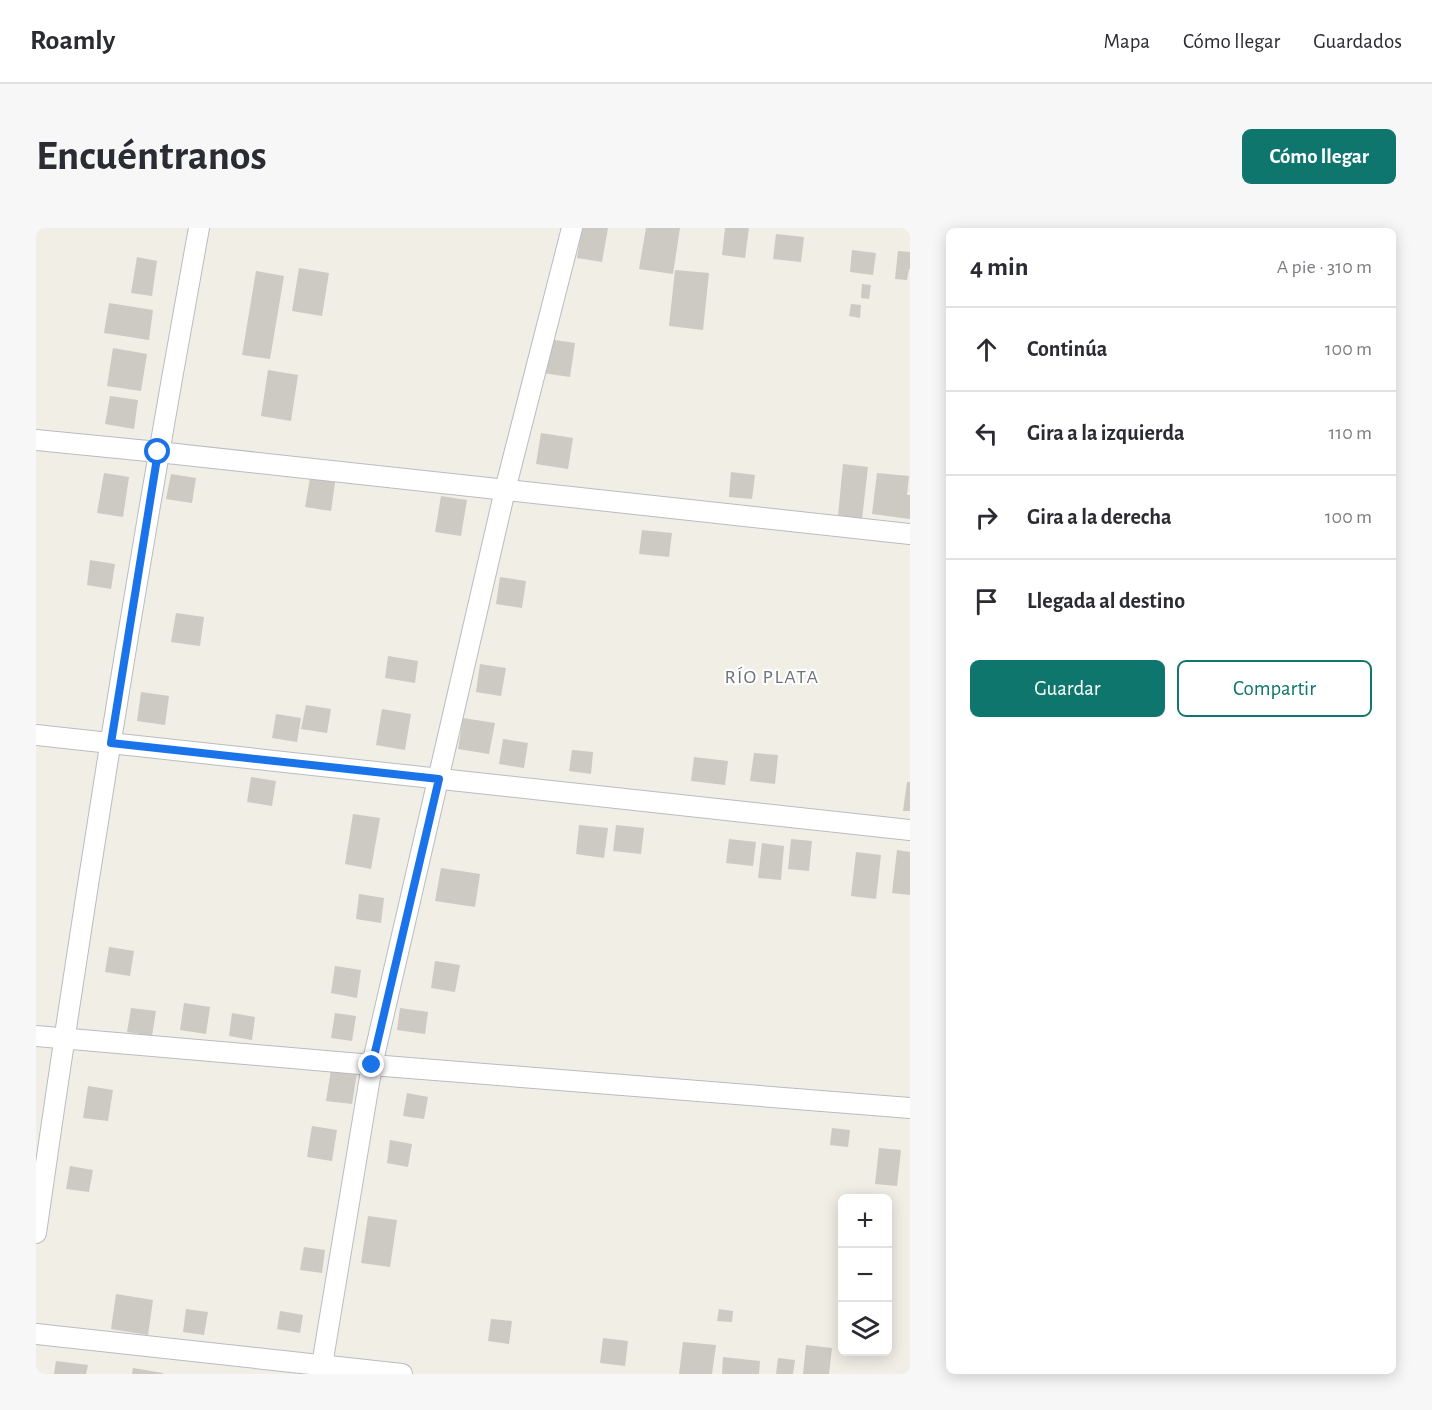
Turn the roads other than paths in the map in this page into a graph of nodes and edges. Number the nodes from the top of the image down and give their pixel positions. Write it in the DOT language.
graph roads {
  1 [pos="199,228"];
  2 [pos="572,228"];
  3 [pos="36,440"];
  4 [pos="158,452"];
  5 [pos="505,489"];
  6 [pos="910,534"];
  7 [pos="36,735"];
  8 [pos="111,743"];
  9 [pos="439,779"];
  10 [pos="910,830"];
  11 [pos="36,1036"];
  12 [pos="64,1038"];
  13 [pos="372,1065"];
  14 [pos="910,1108"];
  15 [pos="36,1233"];
  16 [pos="36,1334"];
  17 [pos="322,1365"];
  18 [pos="402,1374"];
  1 -- 4 [label="street"];
  2 -- 5 [label="street"];
  3 -- 4 [label="street"];
  4 -- 5 [label="street"];
  4 -- 8 [label="street"];
  5 -- 6 [label="street"];
  5 -- 9 [label="street"];
  7 -- 8 [label="street"];
  8 -- 9 [label="street"];
  8 -- 12 [label="street"];
  9 -- 10 [label="street"];
  9 -- 13 [label="street"];
  11 -- 12 [label="street"];
  12 -- 13 [label="street"];
  12 -- 15 [label="street"];
  13 -- 14 [label="street"];
  13 -- 17 [label="street"];
  16 -- 17 [label="street"];
  17 -- 18 [label="street"];
}
